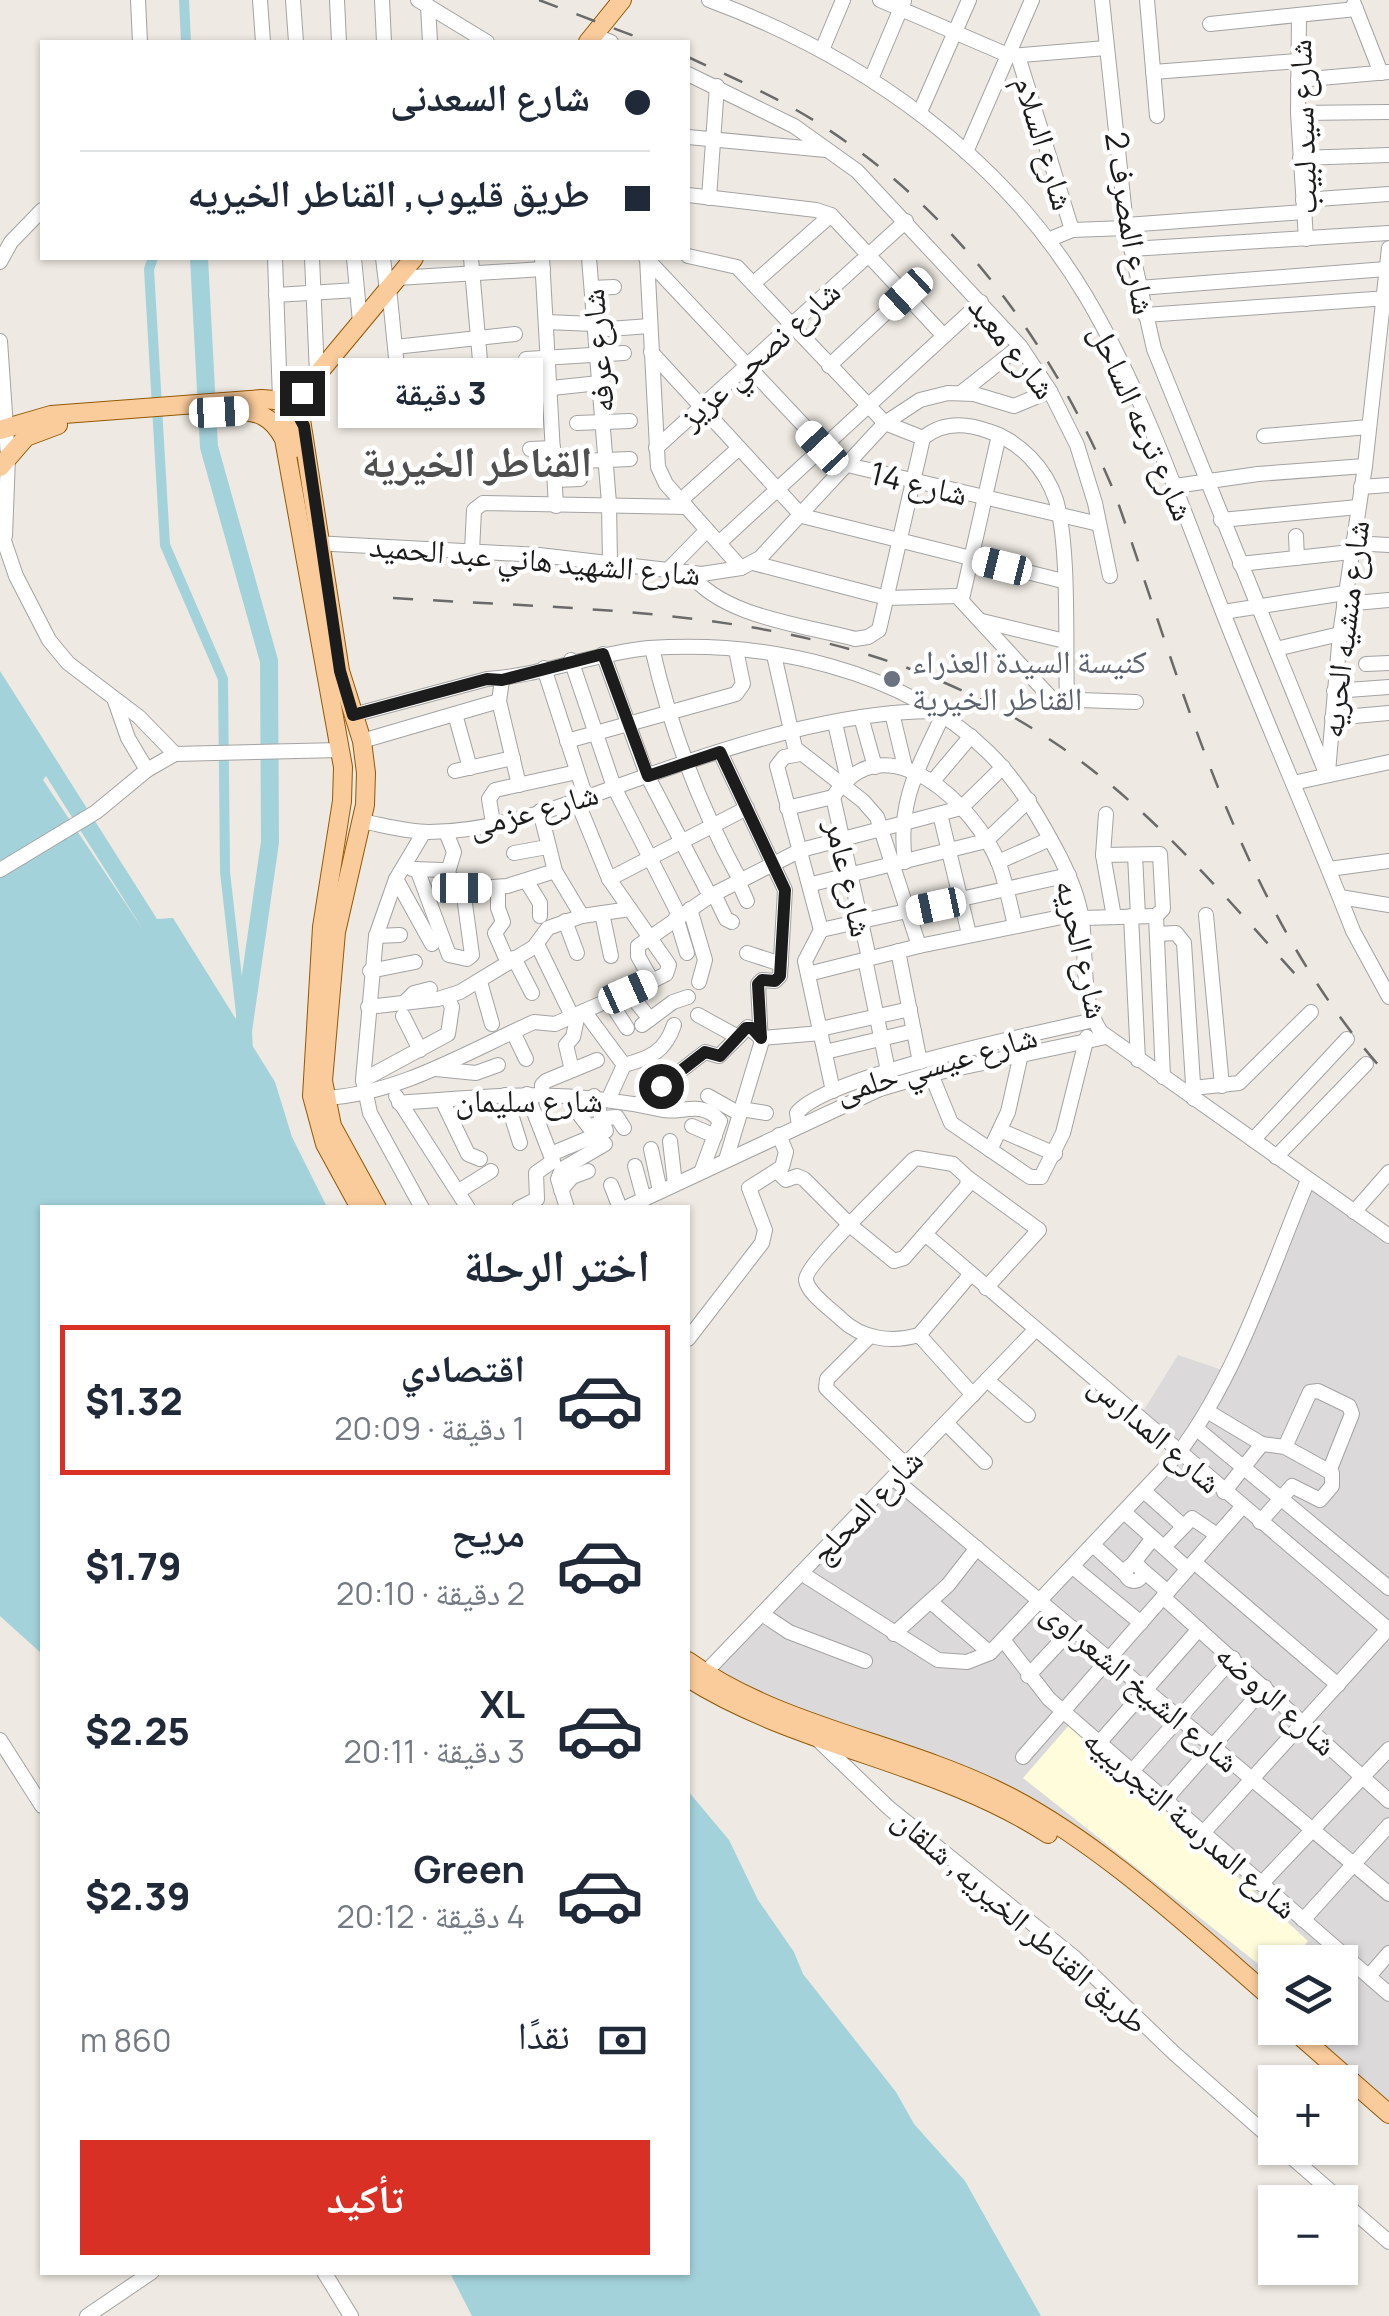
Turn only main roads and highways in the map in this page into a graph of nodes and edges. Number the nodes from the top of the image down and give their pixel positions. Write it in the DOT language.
graph roads {
  1 [pos="608,0"];
  2 [pos="622,0"];
  3 [pos="576,40"];
  4 [pos="598,40"];
  5 [pos="412,260"];
  6 [pos="271,403"];
  7 [pos="127,413"];
  8 [pos="3,429"];
  9 [pos="4,462"];
  10 [pos="298,512"];
  11 [pos="313,543"];
  12 [pos="358,1205"];
  13 [pos="375,1205"];
  14 [pos="696,1678"];
  15 [pos="924,1768"];
  16 [pos="1197,1941"];
  17 [pos="1258,1987"];
  18 [pos="1258,1997"];
  19 [pos="1310,2045"];
  20 [pos="1326,2045"];
  21 [pos="1389,2100"];
  22 [pos="1389,2114"];
  1 -- 3 [label="main road"];
  2 -- 4 [label="main road"];
  5 -- 6 [label="main road"];
  6 -- 7 [label="main road"];
  6 -- 10 [label="main road"];
  6 -- 10 [label="main road"];
  6 -- 11 [label="main road"];
  7 -- 8 [label="main road"];
  7 -- 9 [label="main road"];
  10 -- 11 [label="main road"];
  11 -- 12 [label="main road"];
  11 -- 13 [label="main road"];
  14 -- 15 [label="main road"];
  14 -- 15 [label="main road"];
  15 -- 16 [label="main road"];
  16 -- 17 [label="main road"];
  16 -- 18 [label="main road"];
  19 -- 22 [label="main road"];
  20 -- 21 [label="main road"];
}
